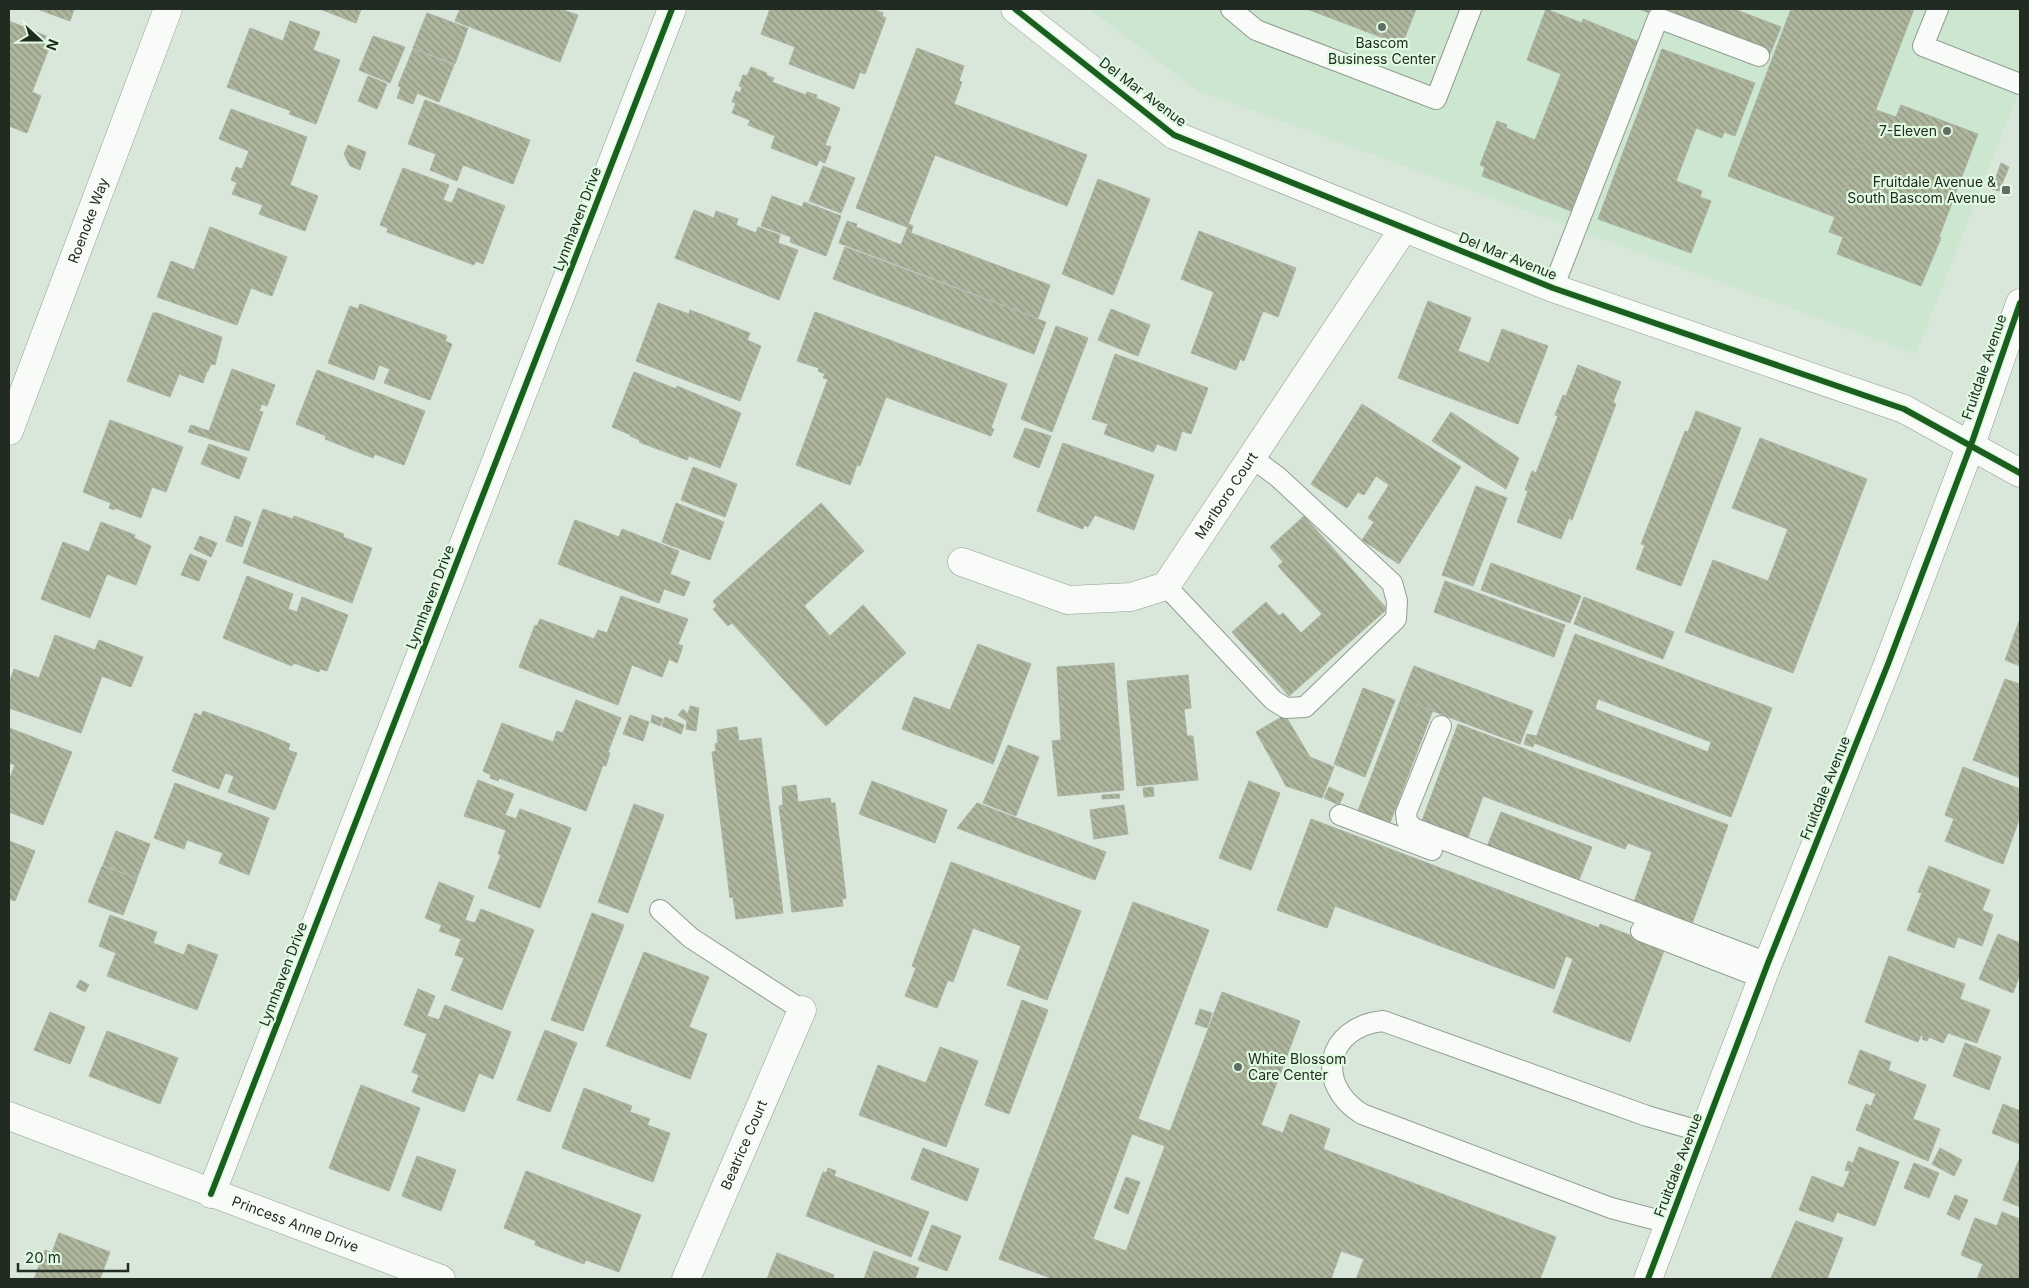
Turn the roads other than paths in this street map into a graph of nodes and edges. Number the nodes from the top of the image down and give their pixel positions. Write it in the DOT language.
graph roads {
  1 [pos="168,9"];
  2 [pos="672,9"];
  3 [pos="1015,9"];
  4 [pos="1231,9"];
  5 [pos="1470,9"];
  6 [pos="1938,9"];
  7 [pos="1759,56"];
  8 [pos="2020,84"];
  9 [pos="1404,228"];
  10 [pos="1554,288"];
  11 [pos="2020,303"];
  12 [pos="9,431"];
  13 [pos="1970,445"];
  14 [pos="1251,457"];
  15 [pos="2020,473"];
  16 [pos="962,562"];
  17 [pos="1166,586"];
  18 [pos="1441,726"];
  19 [pos="1340,815"];
  20 [pos="660,910"];
  21 [pos="1765,971"];
  22 [pos="802,1010"];
  23 [pos="9,1116"];
  24 [pos="1704,1132"];
  25 [pos="211,1194"];
  26 [pos="1669,1223"];
  27 [pos="441,1279"];
  28 [pos="686,1279"];
  29 [pos="1648,1279"];
  1 -- 12 [label="street, Roenoke Way"];
  2 -- 25 [label="street, Lynnhaven Drive"];
  3 -- 9 [label="street, Del Mar Avenue"];
  4 -- 5 [label="lane"];
  6 -- 8 [label="lane"];
  7 -- 10 [label="lane"];
  9 -- 10 [label="street, Del Mar Avenue"];
  9 -- 14 [label="street, Marlboro Court"];
  10 -- 13 [label="street, Del Mar Avenue"];
  11 -- 13 [label="street, Fruitdale Avenue"];
  13 -- 15 [label="street, Del Mar Avenue"];
  13 -- 21 [label="street, Fruitdale Avenue"];
  14 -- 17 [label="street, Marlboro Court"];
  14 -- 17 [label="lane"];
  16 -- 17 [label="street"];
  18 -- 21 [label="lane"];
  19 -- 21 [label="lane"];
  20 -- 22 [label="lane"];
  21 -- 24 [label="street, Fruitdale Avenue"];
  22 -- 28 [label="street, Beatrice Court"];
  23 -- 25 [label="street, Princess Anne Drive"];
  24 -- 26 [label="street, Fruitdale Avenue"];
  24 -- 26 [label="lane"];
  25 -- 27 [label="street, Princess Anne Drive"];
  26 -- 29 [label="street, Fruitdale Avenue"];
}
